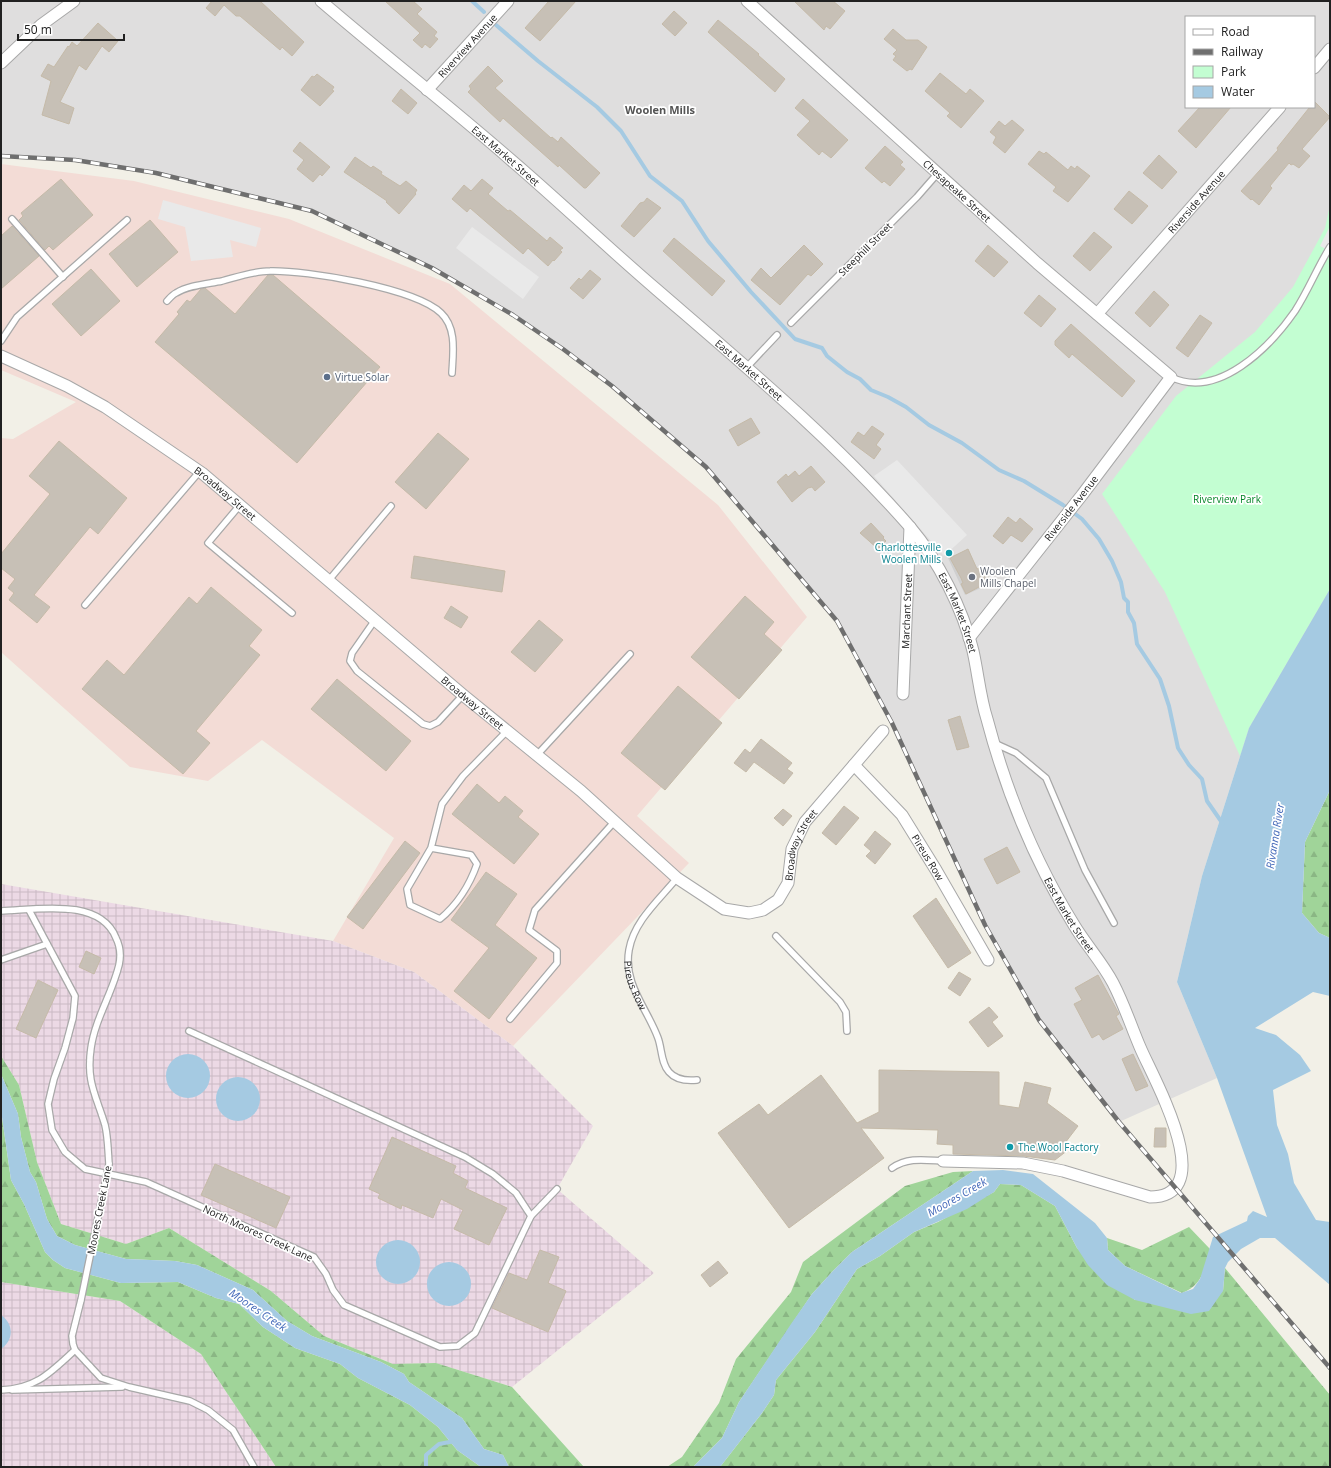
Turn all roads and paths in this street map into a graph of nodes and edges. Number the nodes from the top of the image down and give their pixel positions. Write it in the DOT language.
graph roads {
  1 [pos="74,1"];
  2 [pos="321,1"];
  3 [pos="508,1"];
  4 [pos="747,1"];
  5 [pos="1330,49"];
  6 [pos="2,61"];
  7 [pos="1315,67"];
  8 [pos="427,90"];
  9 [pos="1279,108"];
  10 [pos="938,173"];
  11 [pos="12,219"];
  12 [pos="127,220"];
  13 [pos="1330,247"];
  14 [pos="63,277"];
  15 [pos="167,301"];
  16 [pos="1097,314"];
  17 [pos="791,323"];
  18 [pos="777,335"];
  19 [pos="1,341"];
  20 [pos="1,356"];
  21 [pos="746,368"];
  22 [pos="452,373"];
  23 [pos="1171,377"];
  24 [pos="200,471"];
  25 [pos="240,505"];
  26 [pos="391,506"];
  27 [pos="910,527"];
  28 [pos="328,580"];
  29 [pos="85,606"];
  30 [pos="292,612"];
  31 [pos="376,620"];
  32 [pos="969,638"];
  33 [pos="630,654"];
  34 [pos="903,694"];
  35 [pos="463,695"];
  36 [pos="507,731"];
  37 [pos="883,731"];
  38 [pos="994,743"];
  39 [pos="537,755"];
  40 [pos="854,764"];
  41 [pos="615,820"];
  42 [pos="431,848"];
  43 [pos="678,878"];
  44 [pos="29,910"];
  45 [pos="1,911"];
  46 [pos="1114,923"];
  47 [pos="776,936"];
  48 [pos="47,944"];
  49 [pos="1,960"];
  50 [pos="988,960"];
  51 [pos="510,1019"];
  52 [pos="189,1031"];
  53 [pos="847,1031"];
  54 [pos="697,1080"];
  55 [pos="943,1161"];
  56 [pos="892,1168"];
  57 [pos="557,1189"];
  58 [pos="530,1216"];
  59 [pos="75,1350"];
  60 [pos="129,1387"];
  61 [pos="1,1390"];
  62 [pos="12,1390"];
  63 [pos="254,1467"];
  1 -- 6 [label="street"];
  2 -- 8 [label="street, East Market Street"];
  3 -- 8 [label="street, Riverview Avenue"];
  4 -- 10 [label="street, Chesapeake Street"];
  5 -- 7 [label="street"];
  8 -- 21 [label="street, East Market Street"];
  9 -- 16 [label="street, Riverside Avenue"];
  10 -- 16 [label="street, Chesapeake Street"];
  10 -- 17 [label="lane, Steephill Street"];
  11 -- 14 [label="lane"];
  12 -- 14 [label="lane"];
  13 -- 23 [label="lane"];
  14 -- 19 [label="lane"];
  15 -- 22 [label="lane"];
  16 -- 23 [label="street, Chesapeake Street"];
  18 -- 21 [label="lane"];
  20 -- 24 [label="street, Broadway Street"];
  21 -- 27 [label="street, East Market Street"];
  23 -- 32 [label="street, Riverside Avenue"];
  24 -- 25 [label="street, Broadway Street"];
  24 -- 29 [label="lane"];
  25 -- 28 [label="street, Broadway Street"];
  25 -- 30 [label="lane"];
  26 -- 28 [label="lane"];
  27 -- 32 [label="street, East Market Street"];
  27 -- 34 [label="street, Marchant Street"];
  28 -- 31 [label="street, Broadway Street"];
  31 -- 35 [label="street, Broadway Street"];
  31 -- 35 [label="lane"];
  32 -- 38 [label="street, East Market Street"];
  33 -- 39 [label="lane"];
  35 -- 36 [label="street, Broadway Street"];
  36 -- 39 [label="street, Broadway Street"];
  36 -- 42 [label="lane"];
  37 -- 40 [label="street, Broadway Street"];
  38 -- 46 [label="lane"];
  38 -- 55 [label="street, East Market Street"];
  39 -- 41 [label="street, Broadway Street"];
  40 -- 43 [label="street, Broadway Street"];
  40 -- 50 [label="street, Pireus Row"];
  41 -- 43 [label="street, Broadway Street"];
  41 -- 51 [label="lane"];
  42 -- 42 [label="lane"];
  43 -- 54 [label="lane, Pireus Row"];
  44 -- 45 [label="lane, Moores Creek Lane"];
  44 -- 48 [label="lane, North Moores Creek Lane"];
  44 -- 59 [label="lane, Moores Creek Lane, bridge"];
  47 -- 53 [label="lane"];
  48 -- 49 [label="lane"];
  48 -- 58 [label="lane, North Moores Creek Lane"];
  52 -- 58 [label="lane"];
  55 -- 56 [label="lane"];
  57 -- 58 [label="lane, North Moores Creek Lane"];
  59 -- 60 [label="lane"];
  59 -- 62 [label="lane"];
  60 -- 62 [label="lane"];
  60 -- 63 [label="lane"];
  61 -- 62 [label="lane"];
}
